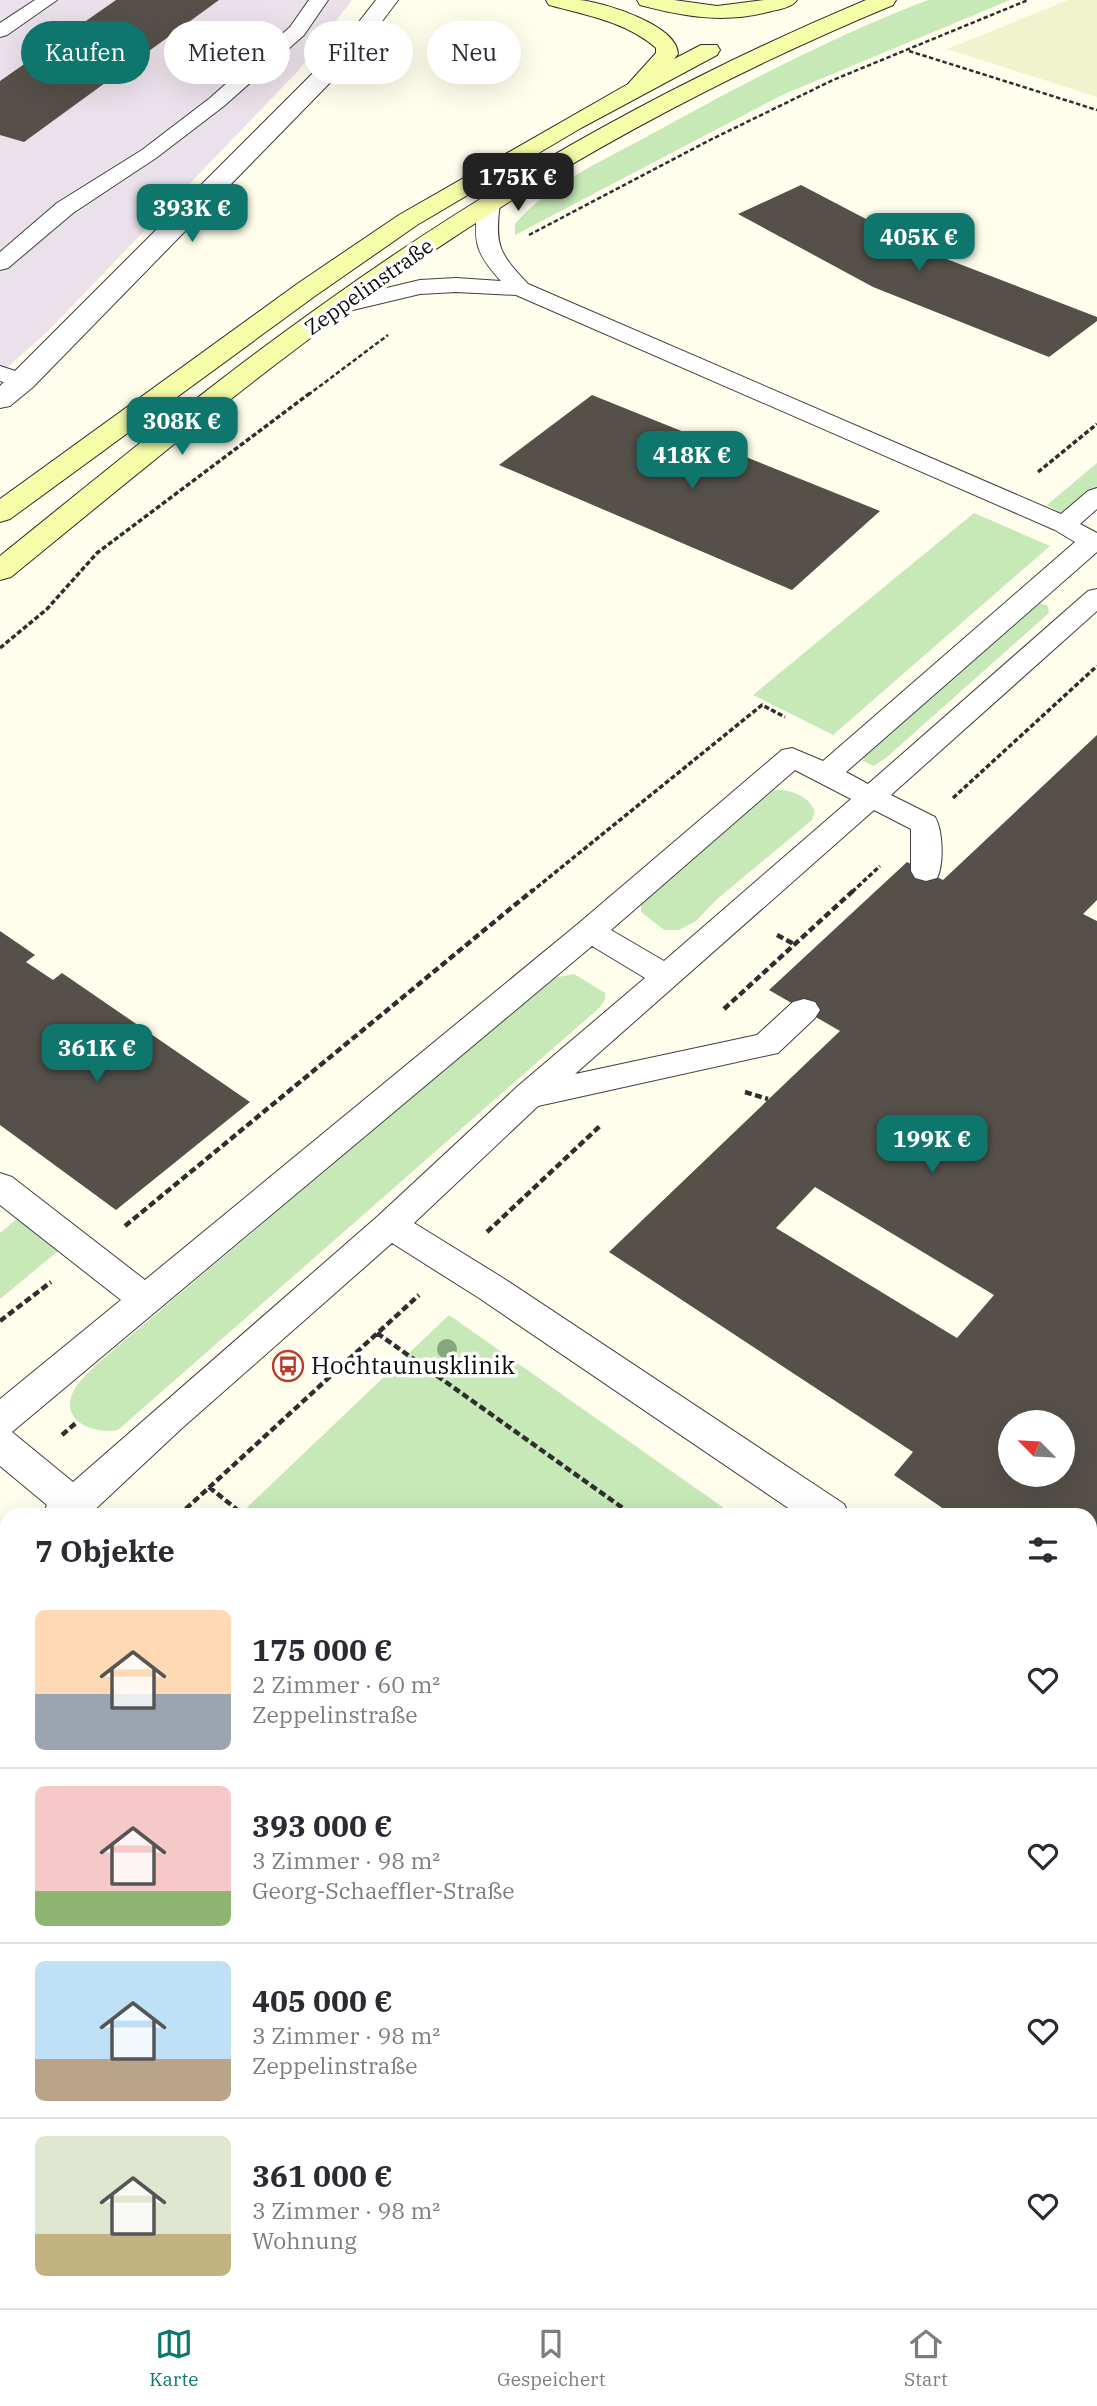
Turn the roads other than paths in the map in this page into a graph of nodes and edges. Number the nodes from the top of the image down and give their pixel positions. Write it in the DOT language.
graph roads {
  1 [pos="48,0"];
  2 [pos="319,0"];
  3 [pos="387,0"];
  4 [pos="557,0"];
  5 [pos="648,0"];
  6 [pos="786,0"];
  7 [pos="885,0"];
  8 [pos="810,6"];
  9 [pos="0,31"];
  10 [pos="633,89"];
  11 [pos="489,204"];
  12 [pos="0,263"];
  13 [pos="520,289"];
  14 [pos="336,307"];
  15 [pos="11,377"];
  16 [pos="0,400"];
  17 [pos="1097,496"];
  18 [pos="0,513"];
  19 [pos="1064,525"];
  20 [pos="1094,542"];
  21 [pos="0,571"];
  22 [pos="1097,597"];
  23 [pos="826,774"];
  24 [pos="872,797"];
  25 [pos="926,871"];
  26 [pos="590,931"];
  27 [pos="667,977"];
  28 [pos="804,1010"];
  29 [pos="529,1095"];
  30 [pos="0,1186"];
  31 [pos="390,1224"];
  32 [pos="145,1300"];
  33 [pos="0,1421"];
  34 [pos="0,1444"];
  35 [pos="66,1508"];
  36 [pos="70,1508"];
  37 [pos="819,1508"];
  1 -- 9 [label="lane"];
  2 -- 12 [label="lane"];
  3 -- 15 [label="street"];
  4 -- 10 [label="main road"];
  5 -- 6 [label="main road"];
  7 -- 11 [label="main road, Zeppelinstraße"];
  8 -- 10 [label="main road, Zeppelinstraße"];
  10 -- 18 [label="main road, Zeppelinstraße"];
  11 -- 13 [label="lane"];
  11 -- 14 [label="main road, Zeppelinstraße"];
  13 -- 14 [label="lane"];
  13 -- 19 [label="lane"];
  14 -- 21 [label="main road, Zeppelinstraße"];
  15 -- 16 [label="street"];
  17 -- 19 [label="lane"];
  19 -- 20 [label="lane"];
  20 -- 23 [label="lane"];
  22 -- 24 [label="lane"];
  23 -- 24 [label="lane"];
  23 -- 26 [label="lane"];
  24 -- 25 [label="lane"];
  24 -- 27 [label="lane"];
  26 -- 27 [label="lane"];
  26 -- 32 [label="lane"];
  27 -- 29 [label="lane"];
  28 -- 29 [label="lane"];
  29 -- 31 [label="lane"];
  30 -- 32 [label="lane"];
  31 -- 36 [label="lane"];
  31 -- 37 [label="lane"];
  32 -- 33 [label="lane"];
  34 -- 35 [label="lane"];
}
